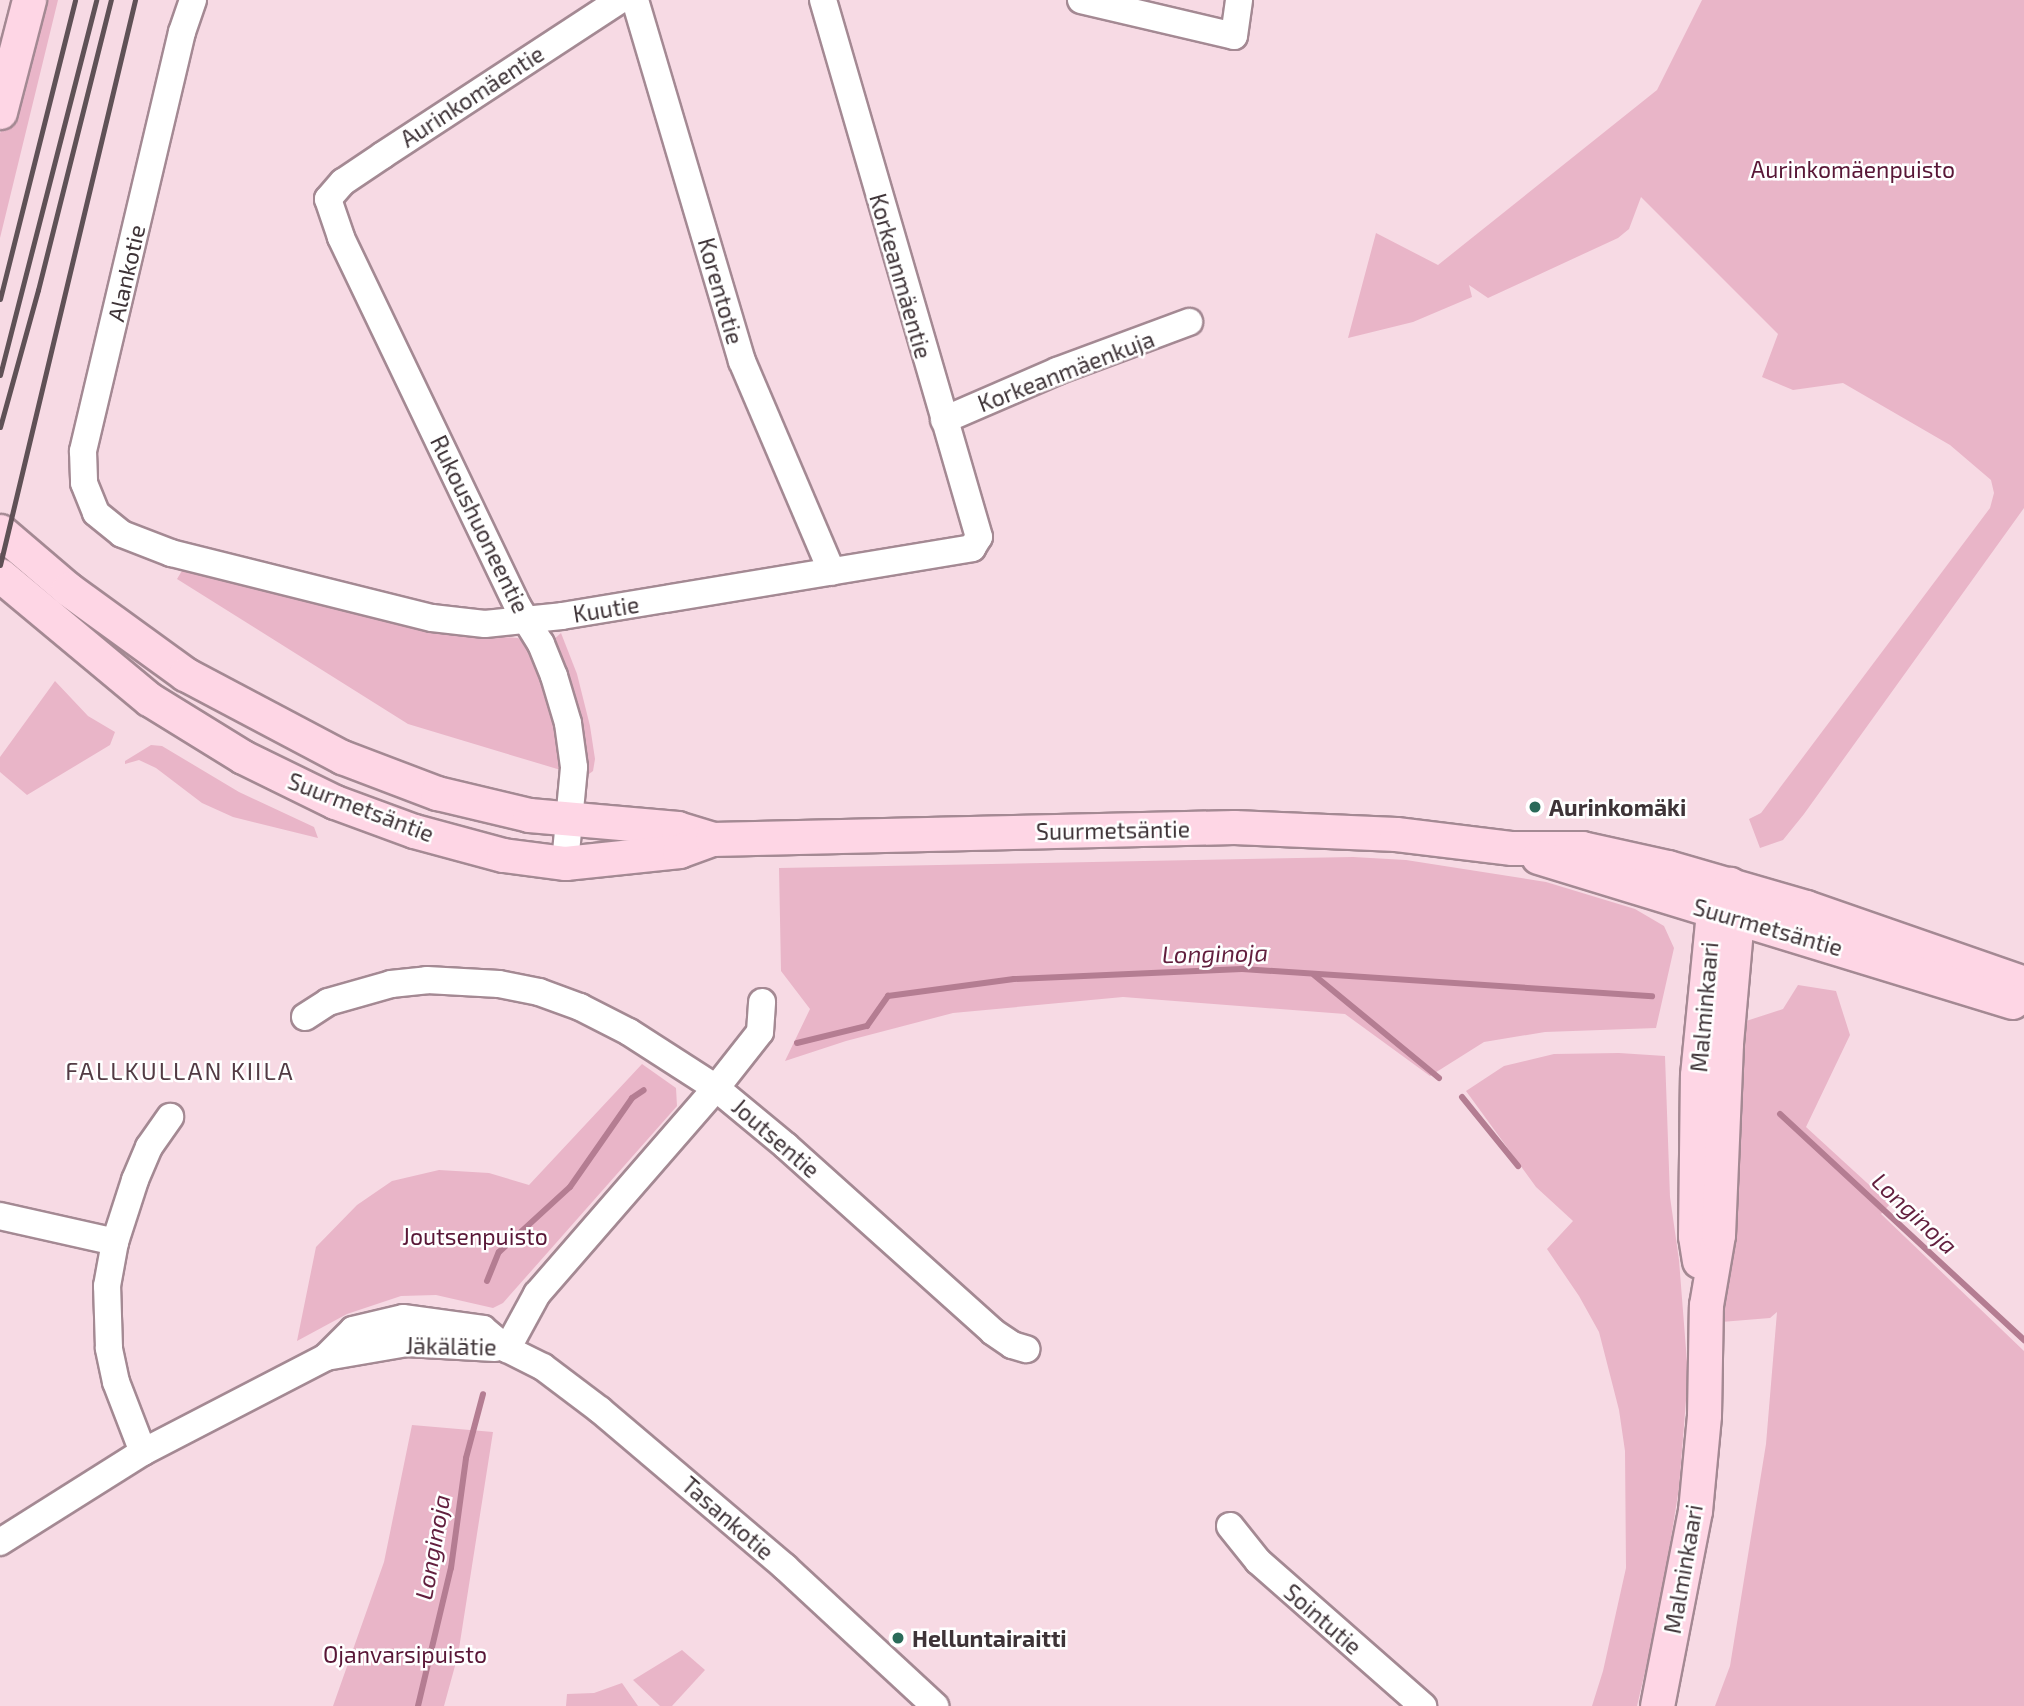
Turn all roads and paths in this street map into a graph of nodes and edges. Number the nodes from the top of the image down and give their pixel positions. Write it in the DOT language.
graph roads {
  1 [pos="29,0"];
  2 [pos="193,0"];
  3 [pos="620,0"];
  4 [pos="635,0"];
  5 [pos="823,0"];
  6 [pos="1081,0"];
  7 [pos="1239,0"];
  8 [pos="0,112"];
  9 [pos="328,199"];
  10 [pos="1188,322"];
  11 [pos="944,420"];
  12 [pos="0,531"];
  13 [pos="122,534"];
  14 [pos="971,548"];
  15 [pos="832,572"];
  16 [pos="0,575"];
  17 [pos="527,621"];
  18 [pos="571,821"];
  19 [pos="712,839"];
  20 [pos="565,863"];
  21 [pos="1727,904"];
  22 [pos="2024,983"];
  23 [pos="761,1002"];
  24 [pos="2024,1005"];
  25 [pos="305,1017"];
  26 [pos="716,1088"];
  27 [pos="170,1117"];
  28 [pos="0,1216"];
  29 [pos="115,1242"];
  30 [pos="508,1349"];
  31 [pos="1026,1349"];
  32 [pos="143,1452"];
  33 [pos="1230,1526"];
  34 [pos="0,1542"];
  35 [pos="935,1706"];
  36 [pos="1423,1706"];
  37 [pos="1657,1706"];
  1 -- 8 [label="main road"];
  2 -- 13 [label="street, Alankotie"];
  3 -- 9 [label="street, Aurinkomäentie"];
  4 -- 15 [label="street, Korentotie"];
  5 -- 11 [label="street, Korkeanmäentie"];
  6 -- 7 [label="street"];
  9 -- 17 [label="street, Rukoushuoneentie"];
  10 -- 11 [label="street, Korkeanmäenkuja"];
  11 -- 14 [label="street, Korkeanmäentie"];
  12 -- 18 [label="main road, Suurmetsäntie"];
  13 -- 17 [label="street, Kuutie"];
  14 -- 15 [label="street, Kuutie"];
  15 -- 17 [label="street, Kuutie"];
  16 -- 20 [label="main road, Suurmetsäntie"];
  17 -- 18 [label="street, Rukoushuoneentie"];
  18 -- 19 [label="main road, Suurmetsäntie"];
  18 -- 20 [label="street, Rukoushuoneentie"];
  19 -- 20 [label="main road, Suurmetsäntie"];
  19 -- 21 [label="main road, Suurmetsäntie"];
  21 -- 22 [label="main road, Suurmetsäntie"];
  21 -- 24 [label="main road, Suurmetsäntie"];
  21 -- 37 [label="main road, Malminkaari"];
  23 -- 26 [label="street"];
  25 -- 26 [label="street"];
  26 -- 30 [label="street, Joutsentie"];
  26 -- 31 [label="street, Joutsentie"];
  27 -- 29 [label="street"];
  28 -- 29 [label="street"];
  29 -- 32 [label="street"];
  30 -- 32 [label="street, Jäkälätie"];
  30 -- 35 [label="street, Tasankotie"];
  32 -- 34 [label="street, Jäkälätie"];
  33 -- 36 [label="street, Sointutie"];
}
